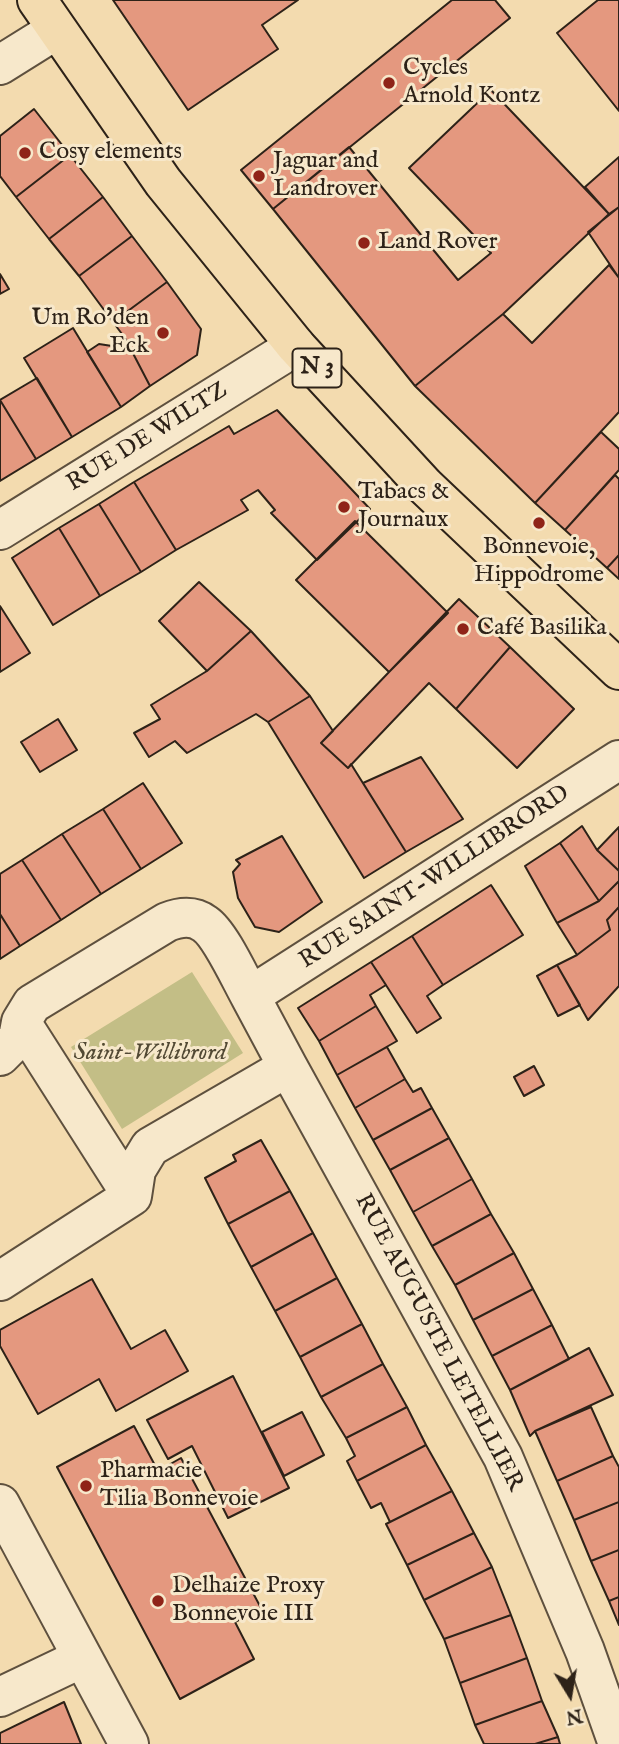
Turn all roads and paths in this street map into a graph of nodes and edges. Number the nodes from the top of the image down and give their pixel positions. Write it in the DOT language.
graph roads {
  1 [pos="46,15"];
  2 [pos="0,65"];
  3 [pos="296,346"];
  4 [pos="0,530"];
  5 [pos="619,670"];
  6 [pos="619,760"];
  7 [pos="250,996"];
  8 [pos="21,1022"];
  9 [pos="0,1056"];
  10 [pos="288,1066"];
  11 [pos="132,1196"];
  12 [pos="0,1281"];
  13 [pos="0,1504"];
  14 [pos="82,1658"];
  15 [pos="0,1697"];
  16 [pos="129,1744"];
  17 [pos="618,1744"];
  1 -- 2 [label="street"];
  1 -- 3 [label="main road, N 3"];
  3 -- 4 [label="street, RUE DE WILTZ"];
  3 -- 5 [label="main road, N 3"];
  6 -- 7 [label="street, RUE SAINT-WILLIBRORD"];
  7 -- 8 [label="street"];
  7 -- 10 [label="street"];
  8 -- 9 [label="street"];
  8 -- 11 [label="street"];
  10 -- 11 [label="street"];
  10 -- 17 [label="street, RUE AUGUSTE LETELLIER"];
  11 -- 12 [label="street"];
  13 -- 14 [label="street"];
  14 -- 15 [label="street"];
  14 -- 16 [label="street"];
}
